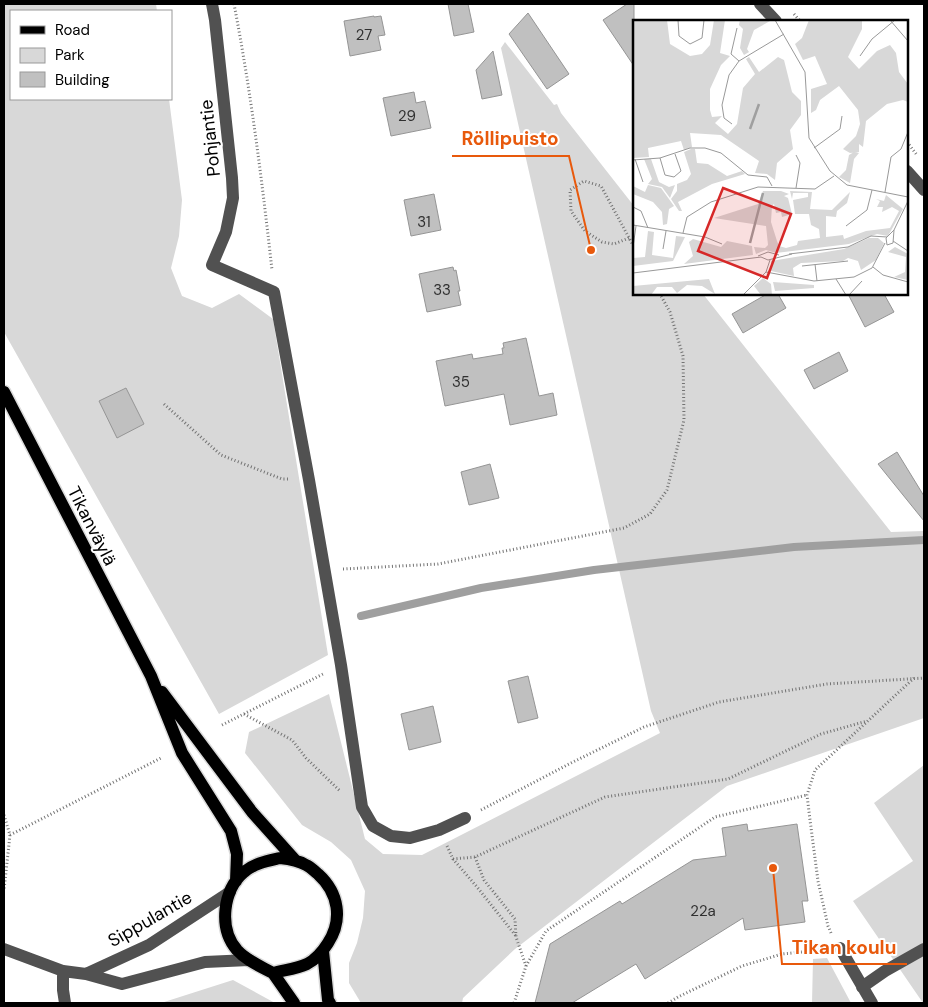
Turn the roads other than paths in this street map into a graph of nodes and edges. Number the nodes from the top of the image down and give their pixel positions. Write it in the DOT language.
graph roads {
  1 [pos="212,4"];
  2 [pos="760,4"];
  3 [pos="775,20"];
  4 [pos="908,172"];
  5 [pos="924,190"];
  6 [pos="4,392"];
  7 [pos="151,676"];
  8 [pos="465,818"];
  9 [pos="296,860"];
  10 [pos="233,886"];
  11 [pos="840,948"];
  12 [pos="4,949"];
  13 [pos="924,949"];
  14 [pos="323,951"];
  15 [pos="249,960"];
  16 [pos="64,971"];
  17 [pos="273,973"];
  18 [pos="86,974"];
  19 [pos="862,987"];
  20 [pos="65,1003"];
  21 [pos="294,1003"];
  22 [pos="330,1003"];
  23 [pos="872,1003"];
  1 -- 8 [label="street, Pohjantie"];
  2 -- 3 [label="street"];
  4 -- 5 [label="street"];
  6 -- 7 [label="main road, Tikanväylä"];
  7 -- 9 [label="main road, Tikanväylä"];
  7 -- 10 [label="main road, Tikanväylä"];
  9 -- 10 [label="main road"];
  9 -- 14 [label="main road"];
  10 -- 15 [label="main road"];
  10 -- 18 [label="street, Sippulantie"];
  11 -- 19 [label="street"];
  12 -- 16 [label="street"];
  13 -- 19 [label="street"];
  14 -- 17 [label="main road"];
  14 -- 22 [label="main road"];
  15 -- 17 [label="main road"];
  15 -- 18 [label="street"];
  16 -- 18 [label="street"];
  16 -- 20 [label="street"];
  17 -- 21 [label="main road"];
  19 -- 23 [label="street"];
}
